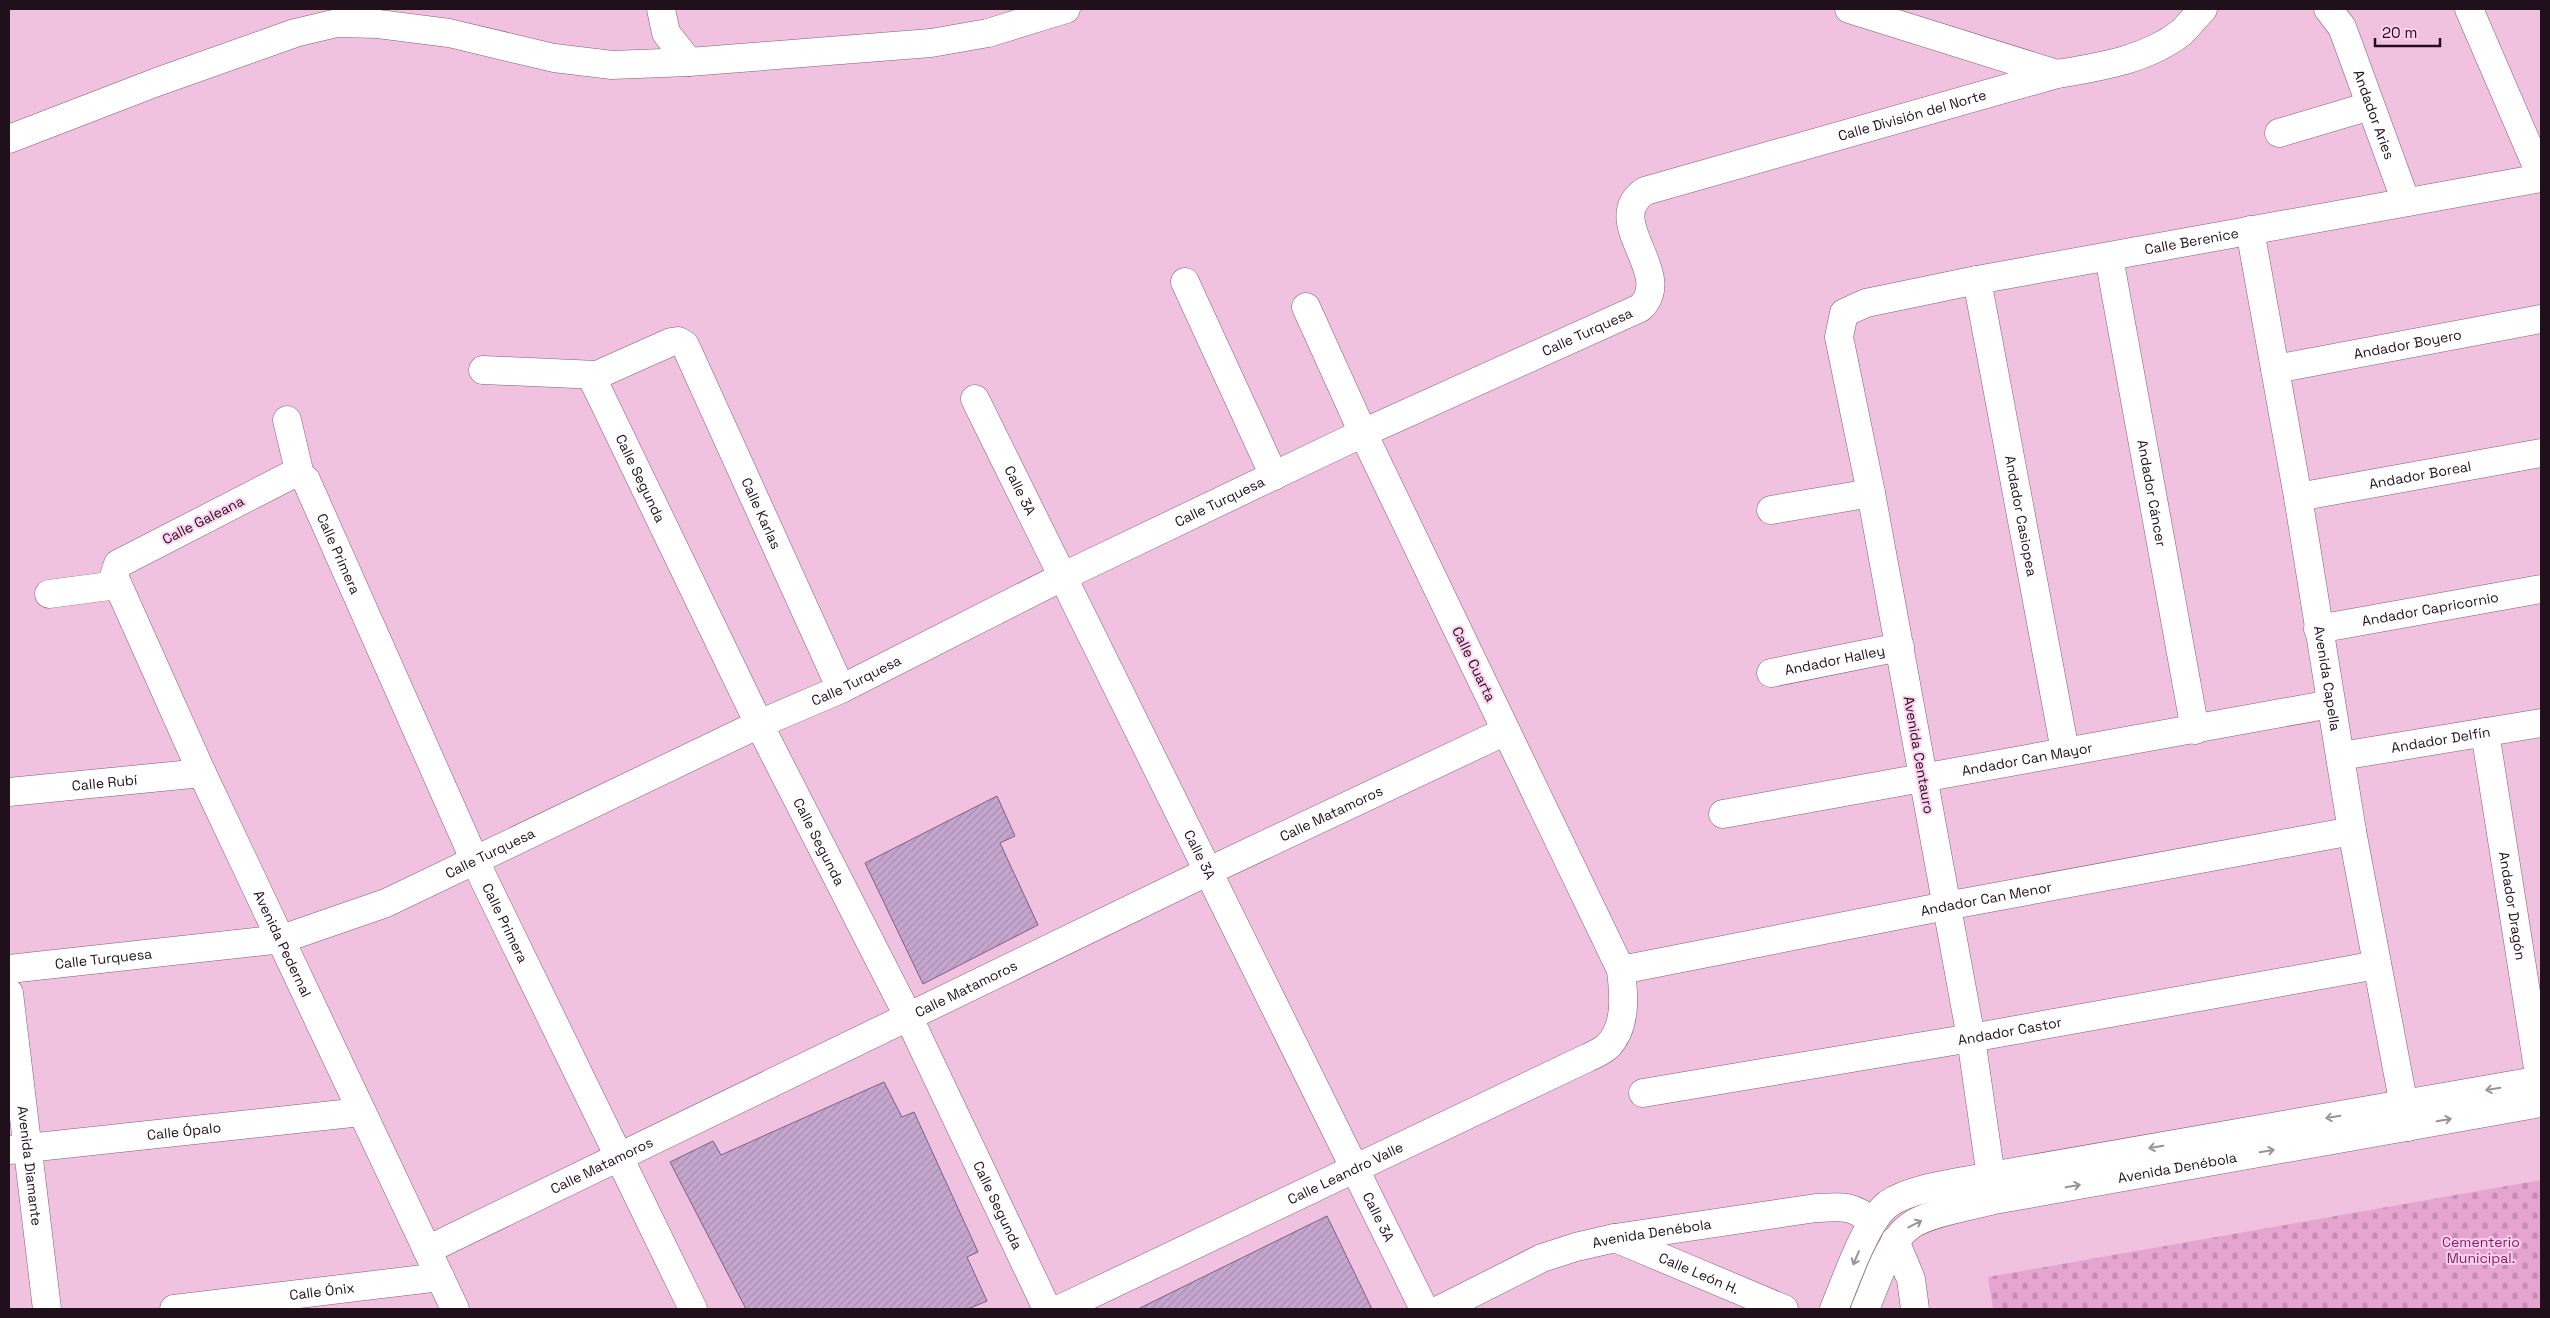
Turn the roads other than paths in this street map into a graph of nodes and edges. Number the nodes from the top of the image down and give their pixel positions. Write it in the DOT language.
graph roads {
  1 [pos="661,9"];
  2 [pos="1066,9"];
  3 [pos="1849,9"];
  4 [pos="2203,9"];
  5 [pos="2469,9"];
  6 [pos="350,16"];
  7 [pos="2335,18"];
  8 [pos="689,62"];
  9 [pos="2057,74"];
  10 [pos="2370,106"];
  11 [pos="2279,133"];
  12 [pos="9,139"];
  13 [pos="2541,177"];
  14 [pos="2406,202"];
  15 [pos="1630,222"];
  16 [pos="2250,230"];
  17 [pos="2109,257"];
  18 [pos="1978,280"];
  19 [pos="1185,282"];
  20 [pos="1306,307"];
  21 [pos="1844,313"];
  22 [pos="2541,319"];
  23 [pos="2275,368"];
  24 [pos="483,370"];
  25 [pos="597,375"];
  26 [pos="975,399"];
  27 [pos="287,420"];
  28 [pos="1363,433"];
  29 [pos="2541,453"];
  30 [pos="300,475"];
  31 [pos="1274,476"];
  32 [pos="1871,493"];
  33 [pos="2298,497"];
  34 [pos="1771,510"];
  35 [pos="1064,576"];
  36 [pos="115,580"];
  37 [pos="2541,589"];
  38 [pos="49,594"];
  39 [pos="2318,629"];
  40 [pos="1900,646"];
  41 [pos="1771,673"];
  42 [pos="841,688"];
  43 [pos="2331,704"];
  44 [pos="2541,723"];
  45 [pos="759,724"];
  46 [pos="2195,730"];
  47 [pos="1506,731"];
  48 [pos="2485,732"];
  49 [pos="2065,751"];
  50 [pos="2341,756"];
  51 [pos="202,773"];
  52 [pos="1923,778"];
  53 [pos="9,792"];
  54 [pos="1723,814"];
  55 [pos="2352,831"];
  56 [pos="475,861"];
  57 [pos="1206,872"];
  58 [pos="1946,906"];
  59 [pos="282,939"];
  60 [pos="2377,965"];
  61 [pos="9,969"];
  62 [pos="1621,970"];
  63 [pos="9,993"];
  64 [pos="908,1016"];
  65 [pos="1620,1024"];
  66 [pos="1970,1038"];
  67 [pos="2541,1088"];
  68 [pos="1643,1093"];
  69 [pos="361,1112"];
  70 [pos="2405,1116"];
  71 [pos="18,1149"];
  72 [pos="620,1155"];
  73 [pos="1356,1167"];
  74 [pos="1993,1188"];
  75 [pos="1871,1222"];
  76 [pos="1615,1238"];
  77 [pos="1895,1241"];
  78 [pos="427,1250"];
  79 [pos="440,1277"];
  80 [pos="47,1309"];
  81 [pos="174,1309"];
  82 [pos="455,1309"];
  83 [pos="693,1309"];
  84 [pos="1046,1309"];
  85 [pos="1060,1309"];
  86 [pos="1424,1309"];
  87 [pos="1441,1309"];
  88 [pos="1784,1309"];
  89 [pos="1834,1309"];
  90 [pos="1865,1309"];
  91 [pos="1915,1309"];
  1 -- 8 [label="street"];
  2 -- 8 [label="street"];
  3 -- 9 [label="street"];
  4 -- 9 [label="street, Calle División del Norte"];
  5 -- 13 [label="street"];
  6 -- 8 [label="street"];
  6 -- 12 [label="street"];
  7 -- 10 [label="street, Andador Aries"];
  9 -- 15 [label="street, Calle División del Norte"];
  10 -- 11 [label="street"];
  10 -- 14 [label="street, Andador Aries"];
  13 -- 14 [label="street, Calle Berenice"];
  14 -- 16 [label="street, Calle Berenice"];
  15 -- 28 [label="street, Calle Turquesa"];
  16 -- 17 [label="street, Calle Berenice"];
  16 -- 23 [label="street, Avenida Capella"];
  17 -- 18 [label="street, Calle Berenice"];
  17 -- 46 [label="street, Andador Cáncer"];
  18 -- 21 [label="street, Calle Berenice"];
  18 -- 49 [label="street, Andador Casiopea"];
  19 -- 31 [label="street"];
  20 -- 28 [label="street, Calle Cuarta"];
  21 -- 32 [label="street, Avenida Centauro"];
  22 -- 23 [label="street, Andador Boyero"];
  23 -- 33 [label="street, Avenida Capella"];
  24 -- 25 [label="street"];
  25 -- 42 [label="street, Calle Karlas"];
  25 -- 45 [label="street, Calle Segunda"];
  26 -- 35 [label="street, Calle 3A"];
  27 -- 30 [label="street, Calle Primera"];
  28 -- 31 [label="street, Calle Turquesa"];
  28 -- 47 [label="street, Calle Cuarta"];
  29 -- 33 [label="street, Andador Boreal"];
  30 -- 36 [label="street, Calle Galeana"];
  30 -- 56 [label="street, Calle Primera"];
  31 -- 35 [label="street, Calle Turquesa"];
  32 -- 34 [label="street"];
  32 -- 40 [label="street, Avenida Centauro"];
  33 -- 39 [label="street, Avenida Capella"];
  35 -- 42 [label="street, Calle Turquesa"];
  35 -- 57 [label="street, Calle 3A"];
  36 -- 38 [label="street"];
  36 -- 51 [label="street, Avenida Pedernal"];
  37 -- 39 [label="street, Andador Capricornio"];
  39 -- 43 [label="street, Avenida Capella"];
  40 -- 41 [label="street, Andador Halley"];
  40 -- 52 [label="street, Avenida Centauro"];
  42 -- 45 [label="street, Calle Turquesa"];
  43 -- 46 [label="street, Andador Can Mayor"];
  43 -- 50 [label="street, Avenida Capella"];
  44 -- 48 [label="street, Andador Delfín"];
  45 -- 56 [label="street, Calle Turquesa"];
  45 -- 64 [label="street, Calle Segunda"];
  46 -- 49 [label="street, Andador Can Mayor"];
  47 -- 57 [label="street, Calle Matamoros"];
  47 -- 62 [label="street, Calle Cuarta"];
  48 -- 50 [label="street, Andador Delfín"];
  48 -- 67 [label="street, Andador Dragón"];
  49 -- 52 [label="street, Andador Can Mayor"];
  50 -- 55 [label="street, Avenida Capella"];
  51 -- 53 [label="street, Calle Rubí"];
  51 -- 59 [label="street, Avenida Pedernal"];
  52 -- 54 [label="street, Andador Can Mayor"];
  52 -- 58 [label="street, Avenida Centauro"];
  55 -- 58 [label="street, Andador Can Menor"];
  55 -- 60 [label="street, Avenida Capella"];
  56 -- 59 [label="street, Calle Turquesa"];
  56 -- 72 [label="street, Calle Primera"];
  57 -- 64 [label="street, Calle Matamoros"];
  57 -- 73 [label="street, Calle 3A"];
  58 -- 62 [label="street, Andador Can Menor"];
  58 -- 66 [label="street, Avenida Centauro"];
  59 -- 61 [label="street, Calle Turquesa"];
  59 -- 69 [label="street, Avenida Pedernal"];
  60 -- 66 [label="street, Andador Castor"];
  60 -- 70 [label="street, Avenida Capella"];
  62 -- 65 [label="street, Calle Cuarta"];
  63 -- 71 [label="street, Avenida Diamante"];
  64 -- 72 [label="street, Calle Matamoros"];
  64 -- 84 [label="street, Calle Segunda"];
  65 -- 73 [label="street, Calle Leandro Valle"];
  66 -- 68 [label="street, Andador Castor"];
  66 -- 74 [label="street, Avenida Centauro"];
  67 -- 70 [label="street, Avenida Denébola"];
  69 -- 71 [label="street, Calle Ópalo"];
  69 -- 78 [label="street, Avenida Pedernal"];
  70 -- 74 [label="street, Avenida Denébola"];
  71 -- 80 [label="street, Avenida Diamante"];
  72 -- 78 [label="street, Calle Matamoros"];
  72 -- 83 [label="street, Calle Primera"];
  73 -- 85 [label="street, Calle Leandro Valle"];
  73 -- 86 [label="street, Calle 3A"];
  74 -- 75 [label="street, Avenida Denébola"];
  77 -- 74 [label="street, Avenida Denébola, one-way"];
  75 -- 76 [label="street, Avenida Denébola"];
  75 -- 89 [label="street, Avenida Denébola, one-way"];
  76 -- 87 [label="street, Avenida Denébola"];
  76 -- 88 [label="street, Calle León H."];
  77 -- 90 [label="street, Avenida Denébola"];
  77 -- 91 [label="street"];
  78 -- 79 [label="street, Avenida Pedernal"];
  79 -- 81 [label="street, Calle Ónix"];
  79 -- 82 [label="street, Avenida Pedernal"];
}
